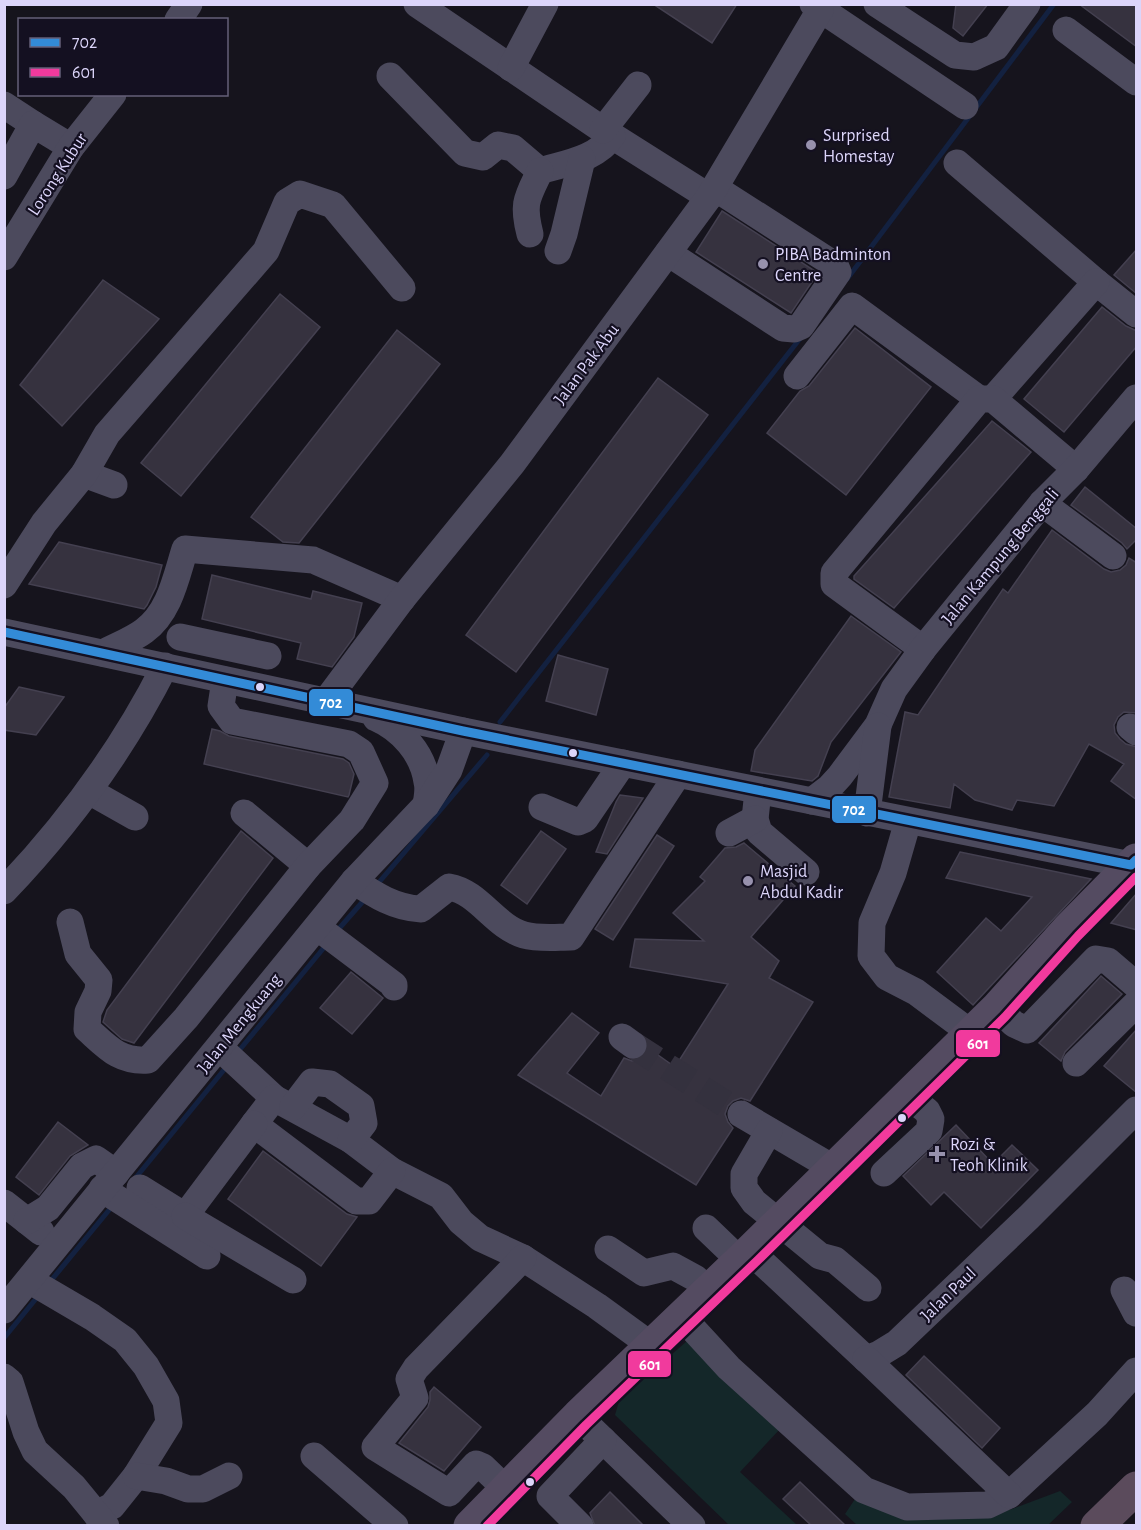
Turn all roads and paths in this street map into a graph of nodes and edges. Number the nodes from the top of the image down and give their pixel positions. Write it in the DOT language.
graph roads {
  1 [pos="189,4"];
  2 [pos="417,4"];
  3 [pos="545,4"];
  4 [pos="877,4"];
  5 [pos="1027,4"];
  6 [pos="817,7"];
  7 [pos="179,18"];
  8 [pos="1066,30"];
  9 [pos="512,68"];
  10 [pos="390,76"];
  11 [pos="1137,82"];
  12 [pos="638,85"];
  13 [pos="111,96"];
  14 [pos="4,105"];
  15 [pos="965,106"];
  16 [pos="33,123"];
  17 [pos="608,133"];
  18 [pos="71,147"];
  19 [pos="582,159"];
  20 [pos="957,163"];
  21 [pos="540,171"];
  22 [pos="4,176"];
  23 [pos="712,193"];
  24 [pos="530,234"];
  25 [pos="558,251"];
  26 [pos="668,253"];
  27 [pos="4,257"];
  28 [pos="1096,282"];
  29 [pos="402,288"];
  30 [pos="1137,314"];
  31 [pos="796,376"];
  32 [pos="1137,398"];
  33 [pos="986,399"];
  34 [pos="1076,469"];
  35 [pos="84,474"];
  36 [pos="114,485"];
  37 [pos="1042,503"];
  38 [pos="1113,556"];
  39 [pos="4,585"];
  40 [pos="171,596"];
  41 [pos="402,599"];
  42 [pos="180,637"];
  43 [pos="8,639"];
  44 [pos="923,649"];
  45 [pos="103,653"];
  46 [pos="268,657"];
  47 [pos="165,666"];
  48 [pos="212,677"];
  49 [pos="326,701"];
  50 [pos="878,725"];
  51 [pos="463,731"];
  52 [pos="623,763"];
  53 [pos="678,774"];
  54 [pos="89,791"];
  55 [pos="758,791"];
  56 [pos="812,801"];
  57 [pos="426,805"];
  58 [pos="543,807"];
  59 [pos="244,813"];
  60 [pos="867,813"];
  61 [pos="135,818"];
  62 [pos="755,819"];
  63 [pos="908,821"];
  64 [pos="729,833"];
  65 [pos="1135,864"];
  66 [pos="308,866"];
  67 [pos="806,872"];
  68 [pos="365,888"];
  69 [pos="4,891"];
  70 [pos="70,922"];
  71 [pos="327,934"];
  72 [pos="238,951"];
  73 [pos="274,980"];
  74 [pos="1137,985"];
  75 [pos="394,987"];
  76 [pos="1137,1004"];
  77 [pos="997,1008"];
  78 [pos="971,1033"];
  79 [pos="228,1055"];
  80 [pos="1076,1063"];
  81 [pos="907,1095"];
  82 [pos="284,1102"];
  83 [pos="1137,1110"];
  84 [pos="741,1114"];
  85 [pos="254,1124"];
  86 [pos="769,1131"];
  87 [pos="351,1140"];
  88 [pos="833,1168"];
  89 [pos="392,1171"];
  90 [pos="884,1173"];
  91 [pos="119,1190"];
  92 [pos="4,1203"];
  93 [pos="186,1216"];
  94 [pos="27,1221"];
  95 [pos="779,1222"];
  96 [pos="706,1228"];
  97 [pos="58,1245"];
  98 [pos="608,1249"];
  99 [pos="207,1256"];
  100 [pos="744,1257"];
  101 [pos="523,1258"];
  102 [pos="293,1280"];
  103 [pos="39,1286"];
  104 [pos="868,1288"];
  105 [pos="709,1290"];
  106 [pos="4,1310"];
  107 [pos="681,1317"];
  108 [pos="652,1346"];
  109 [pos="866,1359"];
  110 [pos="1137,1371"];
  111 [pos="4,1377"];
  112 [pos="578,1416"];
  113 [pos="603,1440"];
  114 [pos="314,1456"];
  115 [pos="136,1476"];
  116 [pos="229,1476"];
  117 [pos="1137,1488"];
  118 [pos="506,1489"];
  119 [pos="1009,1495"];
  120 [pos="101,1520"];
  121 [pos="395,1526"];
  122 [pos="470,1526"];
  123 [pos="580,1526"];
  124 [pos="692,1526"];
  125 [pos="1097,1526"];
  1 -- 7 [label="street"];
  2 -- 9 [label="street"];
  3 -- 9 [label="street"];
  4 -- 5 [label="street"];
  6 -- 15 [label="street"];
  6 -- 23 [label="street, Jalan Pak Abu"];
  8 -- 11 [label="street"];
  9 -- 17 [label="street"];
  10 -- 21 [label="street"];
  12 -- 17 [label="street"];
  13 -- 18 [label="street, Lorong Kubur"];
  14 -- 16 [label="street"];
  16 -- 18 [label="street"];
  16 -- 22 [label="street"];
  17 -- 19 [label="street"];
  17 -- 23 [label="street"];
  18 -- 27 [label="street, Lorong Kubur"];
  19 -- 21 [label="street"];
  19 -- 25 [label="street"];
  20 -- 28 [label="street"];
  21 -- 24 [label="street"];
  23 -- 26 [label="street, Jalan Pak Abu"];
  23 -- 26 [label="street"];
  26 -- 41 [label="street, Jalan Pak Abu"];
  28 -- 30 [label="street"];
  28 -- 33 [label="street"];
  29 -- 35 [label="street"];
  31 -- 33 [label="street"];
  32 -- 34 [label="street, Jalan Kampung Benggali"];
  33 -- 34 [label="street"];
  33 -- 44 [label="street"];
  34 -- 37 [label="street, Jalan Kampung Benggali"];
  35 -- 36 [label="street"];
  35 -- 39 [label="street"];
  37 -- 38 [label="street"];
  37 -- 44 [label="street, Jalan Kampung Benggali"];
  40 -- 41 [label="street"];
  40 -- 42 [label="street"];
  40 -- 45 [label="street"];
  41 -- 49 [label="street, Jalan Pak Abu"];
  42 -- 46 [label="street"];
  42 -- 48 [label="street"];
  43 -- 45 [label="street"];
  44 -- 50 [label="street, Jalan Kampung Benggali"];
  45 -- 47 [label="street"];
  47 -- 48 [label="street"];
  47 -- 54 [label="street"];
  48 -- 49 [label="street"];
  48 -- 66 [label="street"];
  49 -- 51 [label="street"];
  49 -- 57 [label="street"];
  50 -- 56 [label="street"];
  50 -- 60 [label="street"];
  51 -- 52 [label="street"];
  51 -- 57 [label="street, Jalan Mengkuang"];
  52 -- 53 [label="street"];
  52 -- 58 [label="street"];
  53 -- 55 [label="street"];
  53 -- 68 [label="street"];
  54 -- 61 [label="street"];
  54 -- 69 [label="street"];
  55 -- 56 [label="street"];
  55 -- 62 [label="street"];
  56 -- 60 [label="street"];
  57 -- 68 [label="street, Jalan Mengkuang"];
  59 -- 66 [label="street"];
  60 -- 63 [label="street"];
  62 -- 64 [label="street"];
  62 -- 67 [label="street"];
  63 -- 65 [label="street"];
  63 -- 78 [label="street"];
  65 -- 77 [label="main road"];
  66 -- 72 [label="street"];
  68 -- 71 [label="street, Jalan Mengkuang"];
  70 -- 72 [label="street"];
  71 -- 73 [label="street, Jalan Mengkuang"];
  71 -- 75 [label="street"];
  72 -- 73 [label="street"];
  73 -- 79 [label="street, Jalan Mengkuang"];
  74 -- 77 [label="street"];
  76 -- 80 [label="street"];
  77 -- 78 [label="main road"];
  78 -- 81 [label="main road"];
  79 -- 82 [label="street"];
  79 -- 91 [label="street, Jalan Mengkuang"];
  81 -- 88 [label="main road"];
  81 -- 90 [label="street"];
  82 -- 85 [label="street"];
  82 -- 87 [label="street"];
  82 -- 87 [label="street"];
  83 -- 109 [label="street, Jalan Paul"];
  84 -- 86 [label="street"];
  85 -- 89 [label="street"];
  85 -- 93 [label="street"];
  86 -- 88 [label="street"];
  86 -- 95 [label="street"];
  87 -- 89 [label="street"];
  88 -- 95 [label="main road"];
  89 -- 101 [label="street"];
  91 -- 93 [label="street"];
  91 -- 94 [label="street"];
  91 -- 97 [label="street, Jalan Mengkuang"];
  91 -- 99 [label="street"];
  92 -- 94 [label="street"];
  93 -- 102 [label="street"];
  94 -- 97 [label="street"];
  95 -- 100 [label="main road"];
  95 -- 104 [label="street"];
  96 -- 100 [label="street"];
  97 -- 103 [label="street, Jalan Mengkuang"];
  98 -- 105 [label="street"];
  100 -- 105 [label="main road"];
  100 -- 109 [label="street"];
  101 -- 108 [label="street"];
  101 -- 118 [label="street"];
  103 -- 106 [label="street, Jalan Mengkuang"];
  103 -- 115 [label="street"];
  105 -- 107 [label="main road"];
  107 -- 108 [label="main road"];
  107 -- 119 [label="street"];
  108 -- 112 [label="main road"];
  109 -- 119 [label="street"];
  110 -- 119 [label="street"];
  111 -- 120 [label="street"];
  112 -- 113 [label="street"];
  112 -- 118 [label="main road"];
  113 -- 123 [label="street"];
  113 -- 124 [label="street"];
  114 -- 121 [label="street"];
  115 -- 116 [label="street"];
  115 -- 120 [label="street"];
  117 -- 125 [label="highway"];
  118 -- 122 [label="main road"];
}
